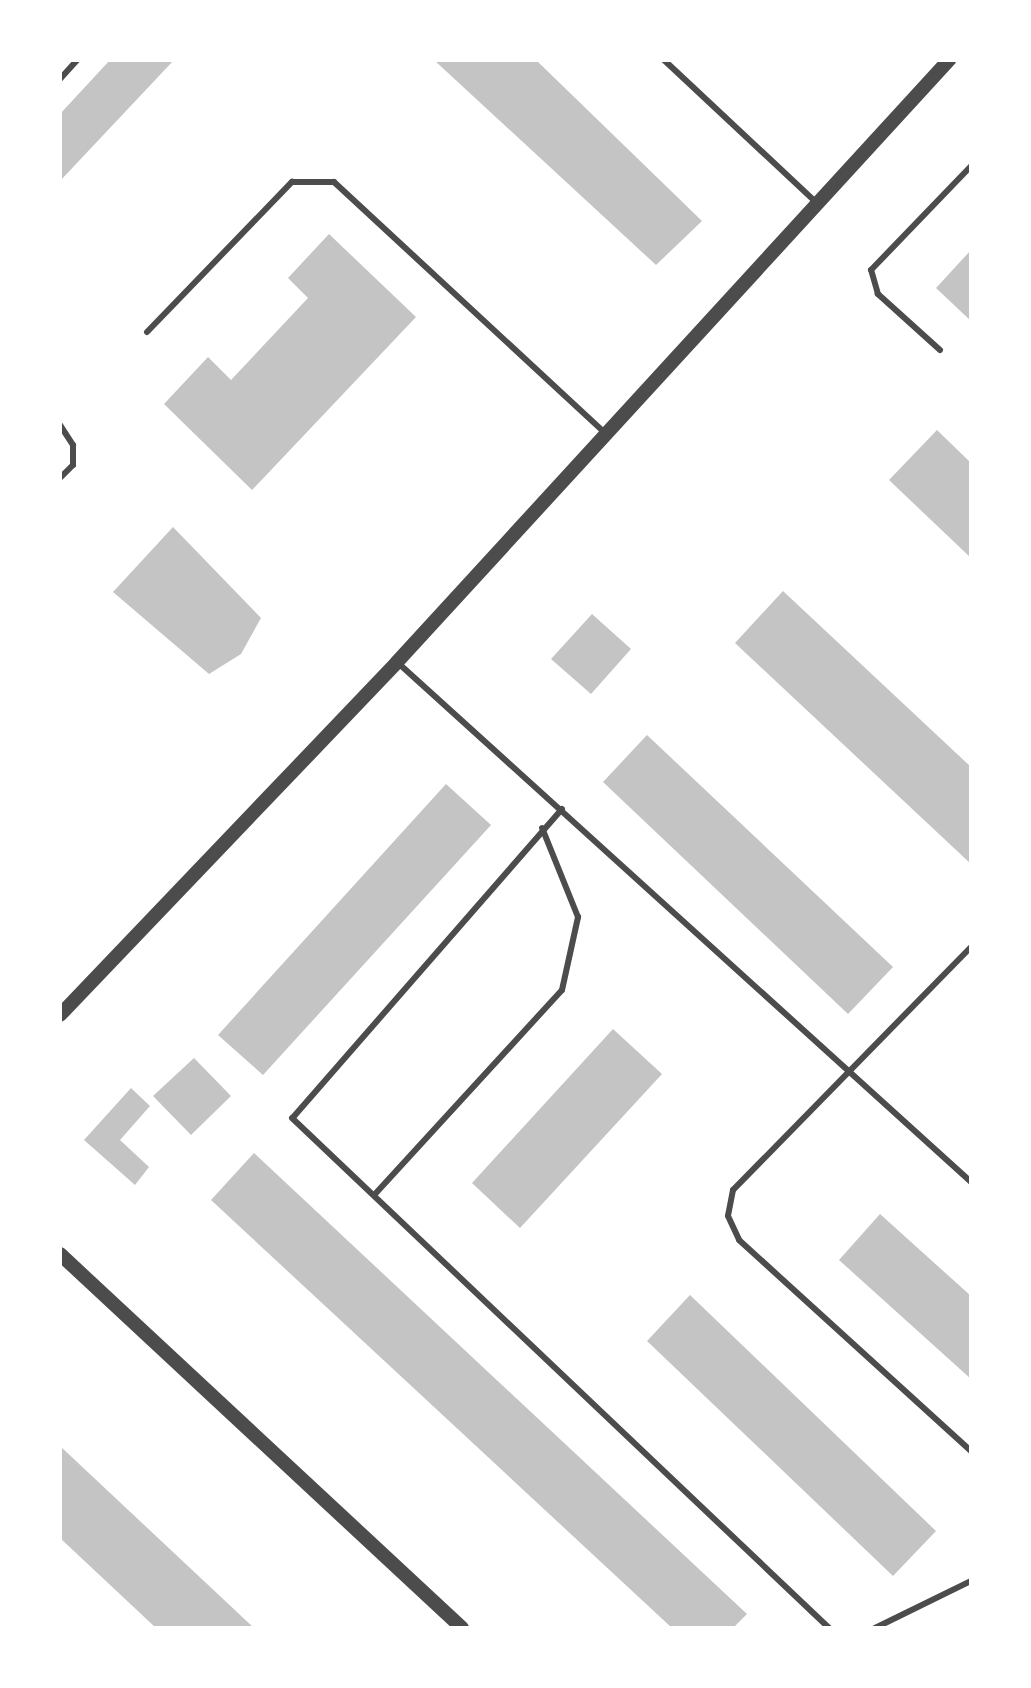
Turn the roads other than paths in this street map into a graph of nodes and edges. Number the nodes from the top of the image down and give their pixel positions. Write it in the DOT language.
graph roads {
  1 [pos="77,60"];
  2 [pos="664,60"];
  3 [pos="949,60"];
  4 [pos="60,79"];
  5 [pos="971,166"];
  6 [pos="816,202"];
  7 [pos="147,332"];
  8 [pos="940,350"];
  9 [pos="60,425"];
  10 [pos="603,431"];
  11 [pos="60,478"];
  12 [pos="397,662"];
  13 [pos="562,809"];
  14 [pos="542,828"];
  15 [pos="971,947"];
  16 [pos="60,1015"];
  17 [pos="852,1073"];
  18 [pos="971,1182"];
  19 [pos="376,1193"];
  20 [pos="60,1254"];
  21 [pos="971,1451"];
  22 [pos="971,1581"];
  23 [pos="462,1628"];
  24 [pos="829,1628"];
  25 [pos="875,1628"];
  1 -- 4 [label="lane"];
  2 -- 6 [label="lane"];
  3 -- 6 [label="street"];
  5 -- 8 [label="lane"];
  6 -- 10 [label="street"];
  7 -- 10 [label="lane"];
  9 -- 11 [label="lane"];
  10 -- 12 [label="street"];
  12 -- 13 [label="lane"];
  12 -- 16 [label="street"];
  13 -- 14 [label="lane"];
  13 -- 17 [label="lane"];
  14 -- 19 [label="lane"];
  14 -- 19 [label="lane"];
  15 -- 17 [label="lane"];
  17 -- 18 [label="lane"];
  17 -- 21 [label="lane"];
  19 -- 24 [label="lane"];
  20 -- 23 [label="street"];
  22 -- 25 [label="lane"];
}
